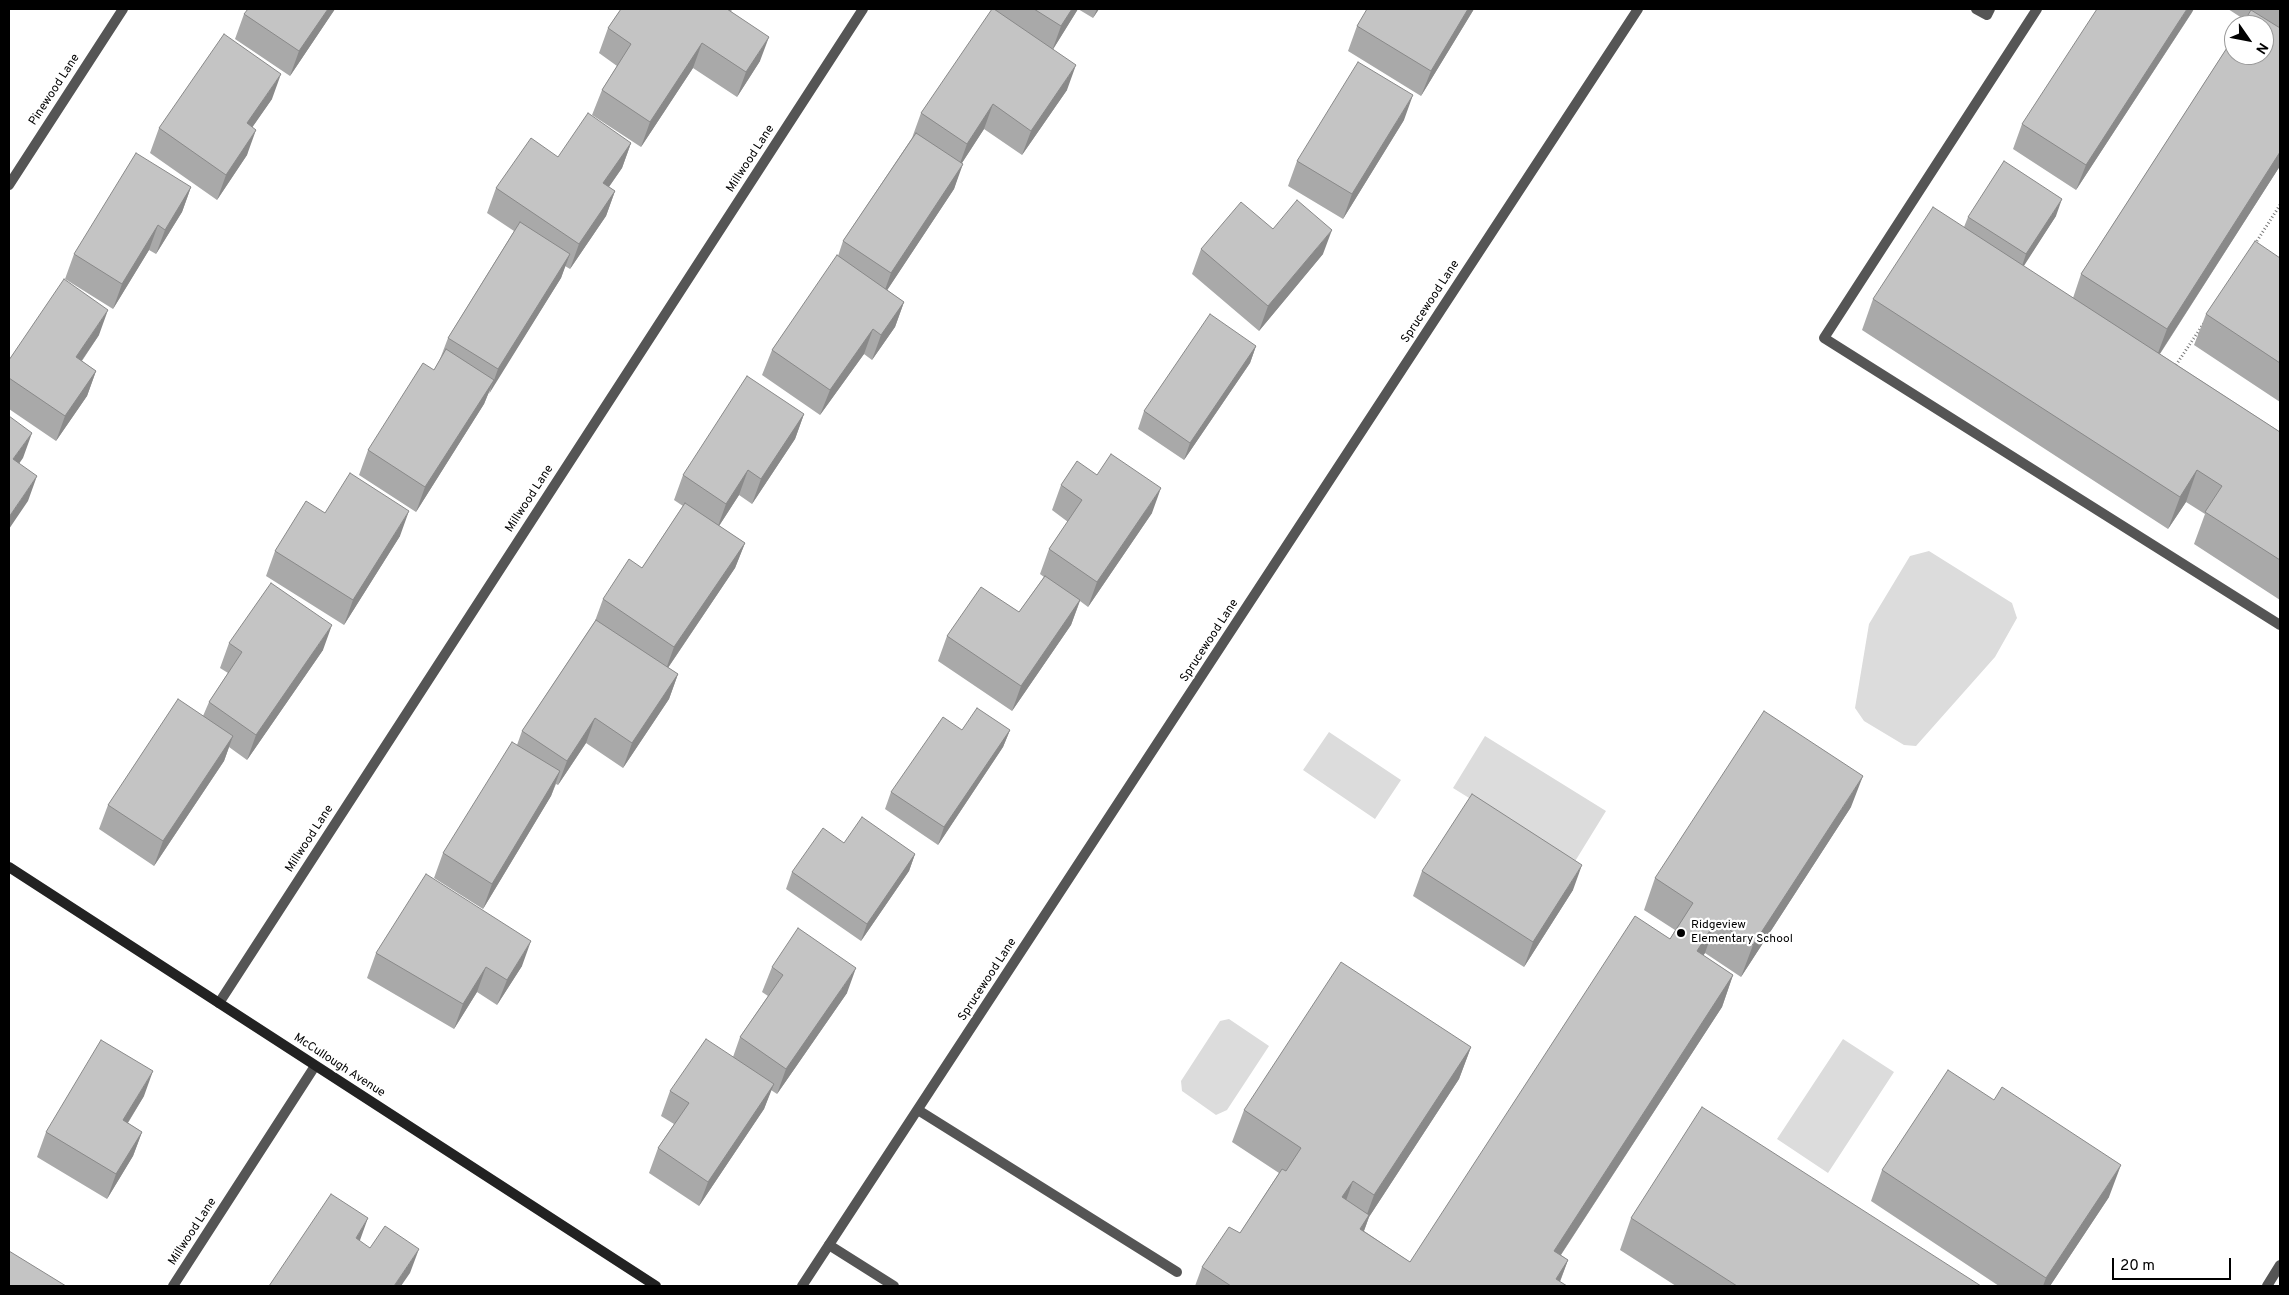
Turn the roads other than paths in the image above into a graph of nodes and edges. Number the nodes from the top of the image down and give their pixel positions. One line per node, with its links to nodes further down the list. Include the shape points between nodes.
1 (123, 9): 7 (street, Pinewood Lane)
2 (863, 9): 10 (street, Millwood Lane)
3 (1638, 9): 12 (street, Sprucewood Lane)
4 (1976, 9): 5 (street, via 1986,15)
5 (1990, 9)
6 (2037, 9): 8 (street, via 1824,338)
7 (9, 185)
8 (2280, 625)
9 (9, 866): 10 (main road, McCullough Avenue)
10 (219, 1003): 11 (main road, McCullough Avenue)
11 (316, 1066): 16 (street, Millwood Lane); 17 (main road, McCullough Avenue)
12 (918, 1110): 13 (street, Sprucewood Lane); 15 (street)
13 (829, 1245): 18 (street, Sprucewood Lane); 19 (street)
14 (2280, 1265): 20 (street)
15 (1177, 1272)
16 (173, 1286)
17 (656, 1286)
18 (802, 1286)
19 (894, 1286)
20 (2267, 1286)

